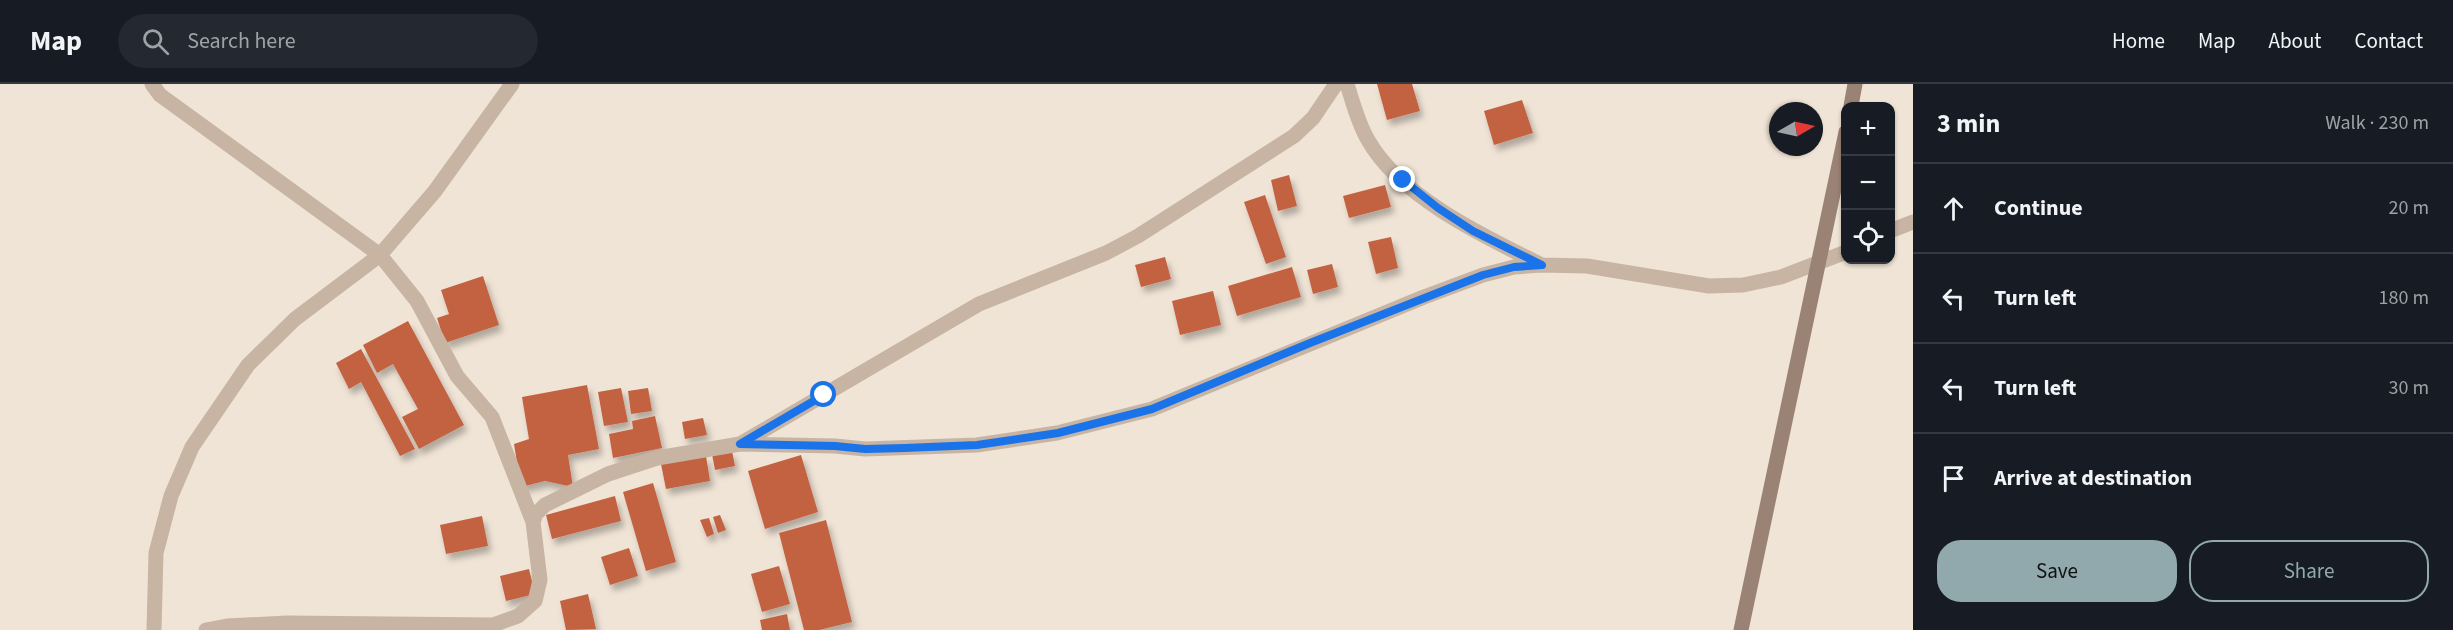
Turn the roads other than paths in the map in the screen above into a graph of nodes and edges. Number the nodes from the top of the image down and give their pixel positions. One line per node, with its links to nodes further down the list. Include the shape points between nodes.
1 (152, 84): 11 (street, via 160,95)
2 (512, 84): 11 (street, via 435,191)
3 (1336, 84): 14 (street, via 1313,118 1294,136 1137,236 1106,253 979,304)
4 (1347, 84): 13 (street, via 1367,140 1403,180 1473,231)
5 (1855, 84): 6 (main road)
6 (1852, 102)
7 (1841, 152): 12 (main road)
8 (1913, 222): 9 (street)
9 (1895, 229)
10 (1841, 254): 12 (street)
11 (380, 255): 15 (street, via 417,301 458,376 492,417); 17 (street, via 295,319 248,364 192,447 171,496 156,553)
12 (1818, 264): 13 (street, via 1781,278 1709,286 1587,266); 19 (main road)
13 (1542, 265): 14 (street, via 1483,275 1152,409 1058,433 977,445 905,448)
14 (740, 444): 15 (street, via 634,464 545,505)
15 (533, 522): 16 (street, via 540,580 535,601 519,616)
16 (493, 628): 18 (street, via 288,623)
17 (154, 630)
18 (206, 630)
19 (1741, 630)

